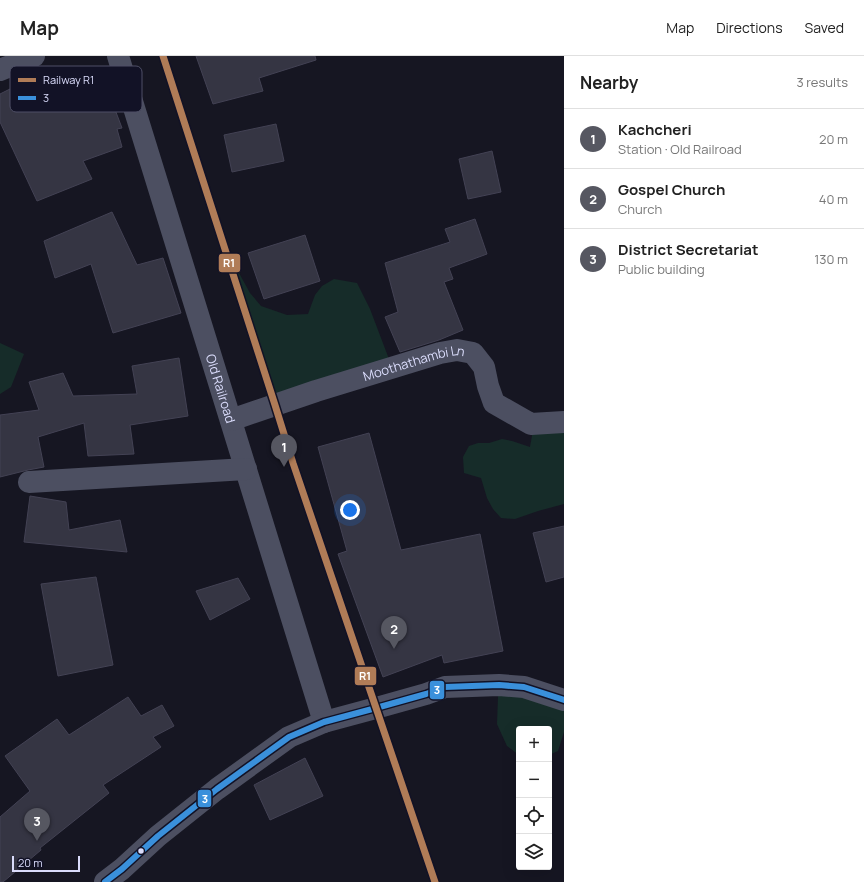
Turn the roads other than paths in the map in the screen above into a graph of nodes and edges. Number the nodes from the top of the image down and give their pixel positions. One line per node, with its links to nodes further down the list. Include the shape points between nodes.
1 (34, 56): 4 (street)
2 (118, 56): 3 (street, Old Railroad)
3 (121, 66)
4 (0, 70)
5 (135, 112): 6 (street, Old Railroad)
6 (231, 420): 7 (street, Moothathambi Ln, via 316,391 457,350 473,353 484,367 494,403 531,424); 8 (street, Old Railroad)
7 (564, 422)
8 (246, 469): 9 (street); 11 (street, Old Railroad)
9 (29, 482)
10 (564, 700): 11 (street, via 524,687 445,687)
11 (324, 722): 12 (street, via 289,737 217,789)
12 (105, 882)

